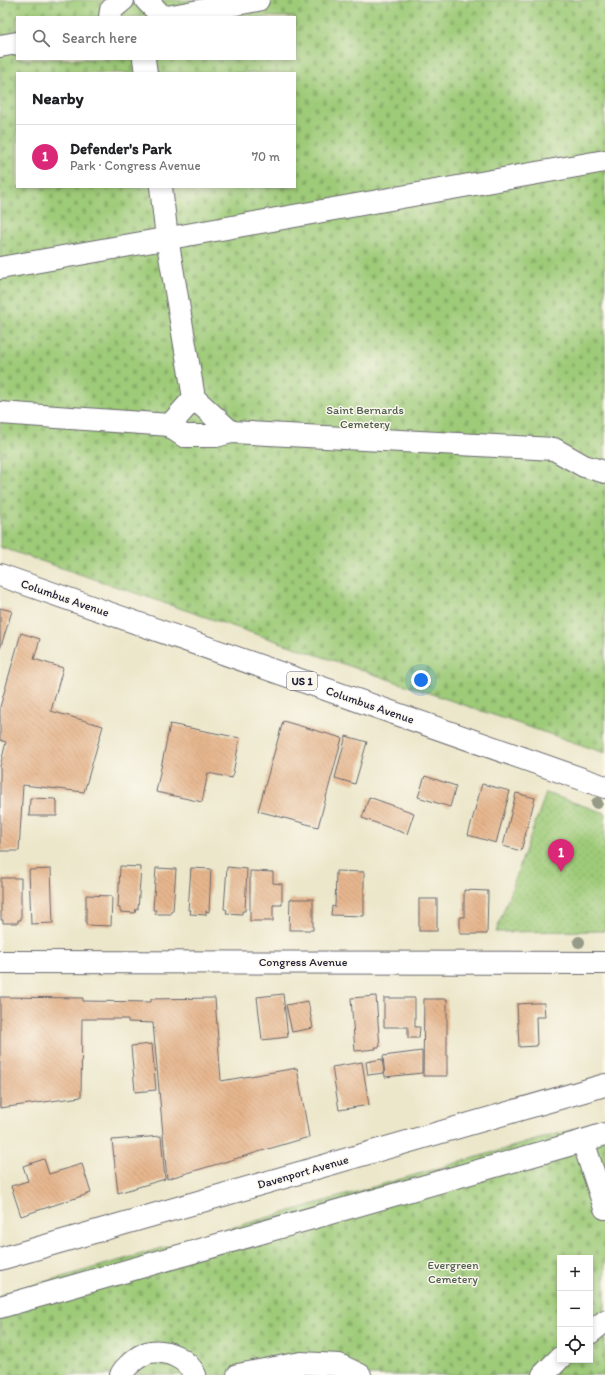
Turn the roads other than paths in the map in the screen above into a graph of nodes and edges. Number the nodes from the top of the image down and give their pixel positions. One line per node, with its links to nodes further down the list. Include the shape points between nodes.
1 (123, 0): 4 (main road, via 111,10)
2 (146, 0): 5 (main road, via 158,12)
3 (258, 0): 6 (main road)
4 (110, 16)
5 (158, 16)
6 (172, 16)
7 (16, 43): 8 (main road)
8 (0, 46)
9 (144, 60): 10 (main road)
10 (146, 72)
11 (605, 161): 13 (main road)
12 (161, 188): 13 (main road)
13 (167, 238): 14 (main road); 15 (main road)
14 (0, 268)
15 (194, 398): 17 (main road); 18 (main road)
16 (0, 413): 17 (main road)
17 (170, 425): 18 (main road, via 184,436 216,436)
18 (231, 432): 19 (main road, via 554,449 584,466)
19 (605, 472)
20 (0, 575): 21 (main road, Columbus Avenue / US 1)
21 (605, 787)
22 (0, 962): 23 (main road, Congress Avenue)
23 (605, 963)
24 (605, 1085): 28 (main road, Davenport Avenue)
25 (605, 1134): 26 (main road)
26 (583, 1141): 27 (main road); 29 (main road)
27 (605, 1208)
28 (0, 1259)
29 (0, 1307)
30 (605, 1321): 31 (main road)
31 (593, 1331)
32 (557, 1361): 37 (main road)
33 (121, 1375): 34 (main road, via 134,1360 149,1352 181,1358)
34 (195, 1375)
35 (238, 1375): 36 (main road, via 301,1363 339,1365)
36 (360, 1375)
37 (543, 1375)

